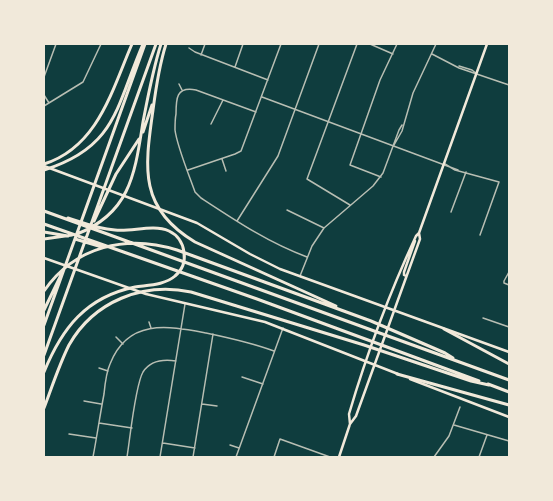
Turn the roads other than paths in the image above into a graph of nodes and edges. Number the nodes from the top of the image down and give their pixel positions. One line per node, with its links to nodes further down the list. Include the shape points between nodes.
1 (56, 44): 23 (street)
2 (101, 44): 32 (street, via 83,82)
3 (132, 44): 42 (highway, via 93,129 70,151)
4 (144, 44): 43 (highway, via 118,107 101,136 75,159); 65 (highway)
5 (156, 44): 62 (highway)
6 (161, 44): 61 (highway, via 147,100 135,172 128,190 103,220 86,230 65,237)
7 (166, 44): 28 (highway)
8 (205, 44): 20 (street)
9 (243, 44): 21 (street)
10 (281, 44): 24 (street)
11 (319, 44): 34 (street)
12 (357, 44): 36 (street)
13 (370, 44): 18 (street)
14 (397, 44): 18 (street)
15 (436, 44): 19 (street)
16 (487, 44): 22 (main road)
17 (189, 48): 20 (street)
18 (393, 54): 38 (street, via 380,80)
19 (431, 54): 22 (street); 39 (street, via 413,93 400,136)
20 (201, 55): 21 (street)
21 (235, 67): 24 (street)
22 (476, 74): 26 (street); 41 (main road)
23 (44, 76)
24 (268, 80): 30 (street)
25 (179, 84): 27 (street)
26 (509, 85)
27 (182, 90): 31 (street, via 188,88); 44 (street, via 176,100 175,130)
28 (155, 91): 62 (highway, via 150,115 142,133 112,180); 73 (highway, via 146,155 147,173 155,201 168,221 195,242)
29 (44, 95): 32 (street)
30 (262, 97): 34 (street); 35 (street)
31 (223, 100): 35 (street); 37 (street)
32 (49, 103): 33 (street)
33 (44, 106)
34 (296, 109): 36 (street); 53 (street, via 278,156)
35 (256, 112): 40 (street, via 241,151)
36 (328, 121): 38 (street); 48 (street, via 307,179)
37 (211, 124)
38 (361, 133): 39 (street); 47 (street, via 350,164)
39 (394, 145): 41 (street); 47 (street)
40 (222, 159): 44 (street); 45 (street)
41 (444, 163): 46 (street); 57 (main road)
42 (44, 165): 67 (main road, via 177,215 214,232 269,264)
43 (44, 170)
44 (188, 170): 53 (street, via 195,192)
45 (226, 171)
46 (466, 172): 51 (street); 58 (street, via 499,182)
47 (381, 177): 48 (street)
48 (350, 205): 55 (street)
49 (44, 210): 52 (highway)
50 (287, 210): 55 (street)
51 (451, 212)
52 (75, 222): 92 (highway); 97 (highway, via 121,231 161,229 178,238 185,255 182,268 169,280 114,293 85,310 60,338)
53 (237, 222): 63 (street, via 279,246)
54 (44, 224): 59 (highway)
55 (324, 228): 63 (street, via 317,236)
56 (44, 232): 59 (highway)
57 (419, 233): 60 (main road); 68 (main road, via 420,239)
58 (480, 235)
59 (71, 236): 102 (highway, via 303,315)
60 (416, 236): 68 (main road, via 404,272); 72 (main road)
61 (44, 239)
62 (82, 249): 89 (highway)
63 (308, 257): 67 (street)
64 (44, 258): 71 (main road, via 120,286)
65 (68, 260): 74 (highway); 78 (highway)
66 (509, 272): 69 (street, via 504,281)
67 (300, 276): 72 (main road)
68 (406, 276): 75 (main road)
69 (509, 285)
70 (44, 291): 73 (highway, via 64,270 90,252 120,244 149,243 196,256)
71 (185, 304): 81 (street); 82 (main road, via 239,315)
72 (385, 307): 75 (main road); 91 (main road)
73 (339, 308): 92 (highway, via 446,353)
74 (44, 310)
75 (394, 310): 83 (main road); 94 (main road)
76 (483, 318): 79 (street)
77 (149, 322): 80 (street)
78 (44, 325)
79 (509, 327)
80 (151, 328): 81 (street); 86 (street, via 135,334)
81 (181, 328): 84 (street); 90 (street)
82 (282, 328): 87 (street); 91 (main road)
83 (444, 329): 88 (main road); 93 (highway)
84 (213, 334): 87 (street, via 242,340); 106 (street)
85 (116, 337): 86 (street)
86 (123, 344): 96 (street, via 114,356)
87 (274, 351): 101 (street)
88 (509, 352)
89 (44, 355)
90 (176, 361): 115 (street, via 160,360 143,372); 120 (street)
91 (365, 361): 94 (main road); 113 (main road, via 349,414)
92 (458, 361): 100 (highway)
93 (509, 364)
94 (374, 365): 98 (main road); 113 (main road, via 356,416)
95 (99, 368): 96 (street)
96 (108, 371): 105 (street)
97 (44, 372)
98 (397, 374): 107 (highway); 111 (main road)
99 (242, 377): 101 (street)
100 (509, 380)
101 (262, 384): 123 (street)
102 (489, 385): 103 (highway); 110 (highway, via 191,292 154,289 119,298 85,323 65,354)
103 (509, 392)
104 (84, 401): 105 (street)
105 (101, 404): 112 (street)
106 (202, 404): 108 (street); 122 (street)
107 (509, 405)
108 (217, 406)
109 (460, 406): 114 (street)
110 (44, 408)
111 (509, 418)
112 (99, 422): 115 (street); 118 (street)
113 (350, 424): 132 (main road)
114 (454, 425): 117 (street); 124 (street)
115 (132, 428): 126 (street)
116 (69, 434): 118 (street)
117 (487, 435): 119 (street); 135 (street)
118 (96, 438): 125 (street)
119 (509, 441)
120 (162, 443): 122 (street); 127 (street)
121 (230, 445): 123 (street)
122 (195, 448): 128 (street)
123 (239, 448): 129 (street)
124 (436, 454): 133 (street); 134 (street)
125 (93, 457)
126 (127, 457)
127 (160, 457)
128 (193, 457)
129 (236, 457)
130 (274, 457): 131 (street, via 280,439)
131 (330, 457)
132 (338, 457)
133 (434, 457)
134 (439, 457)
135 (479, 457)

